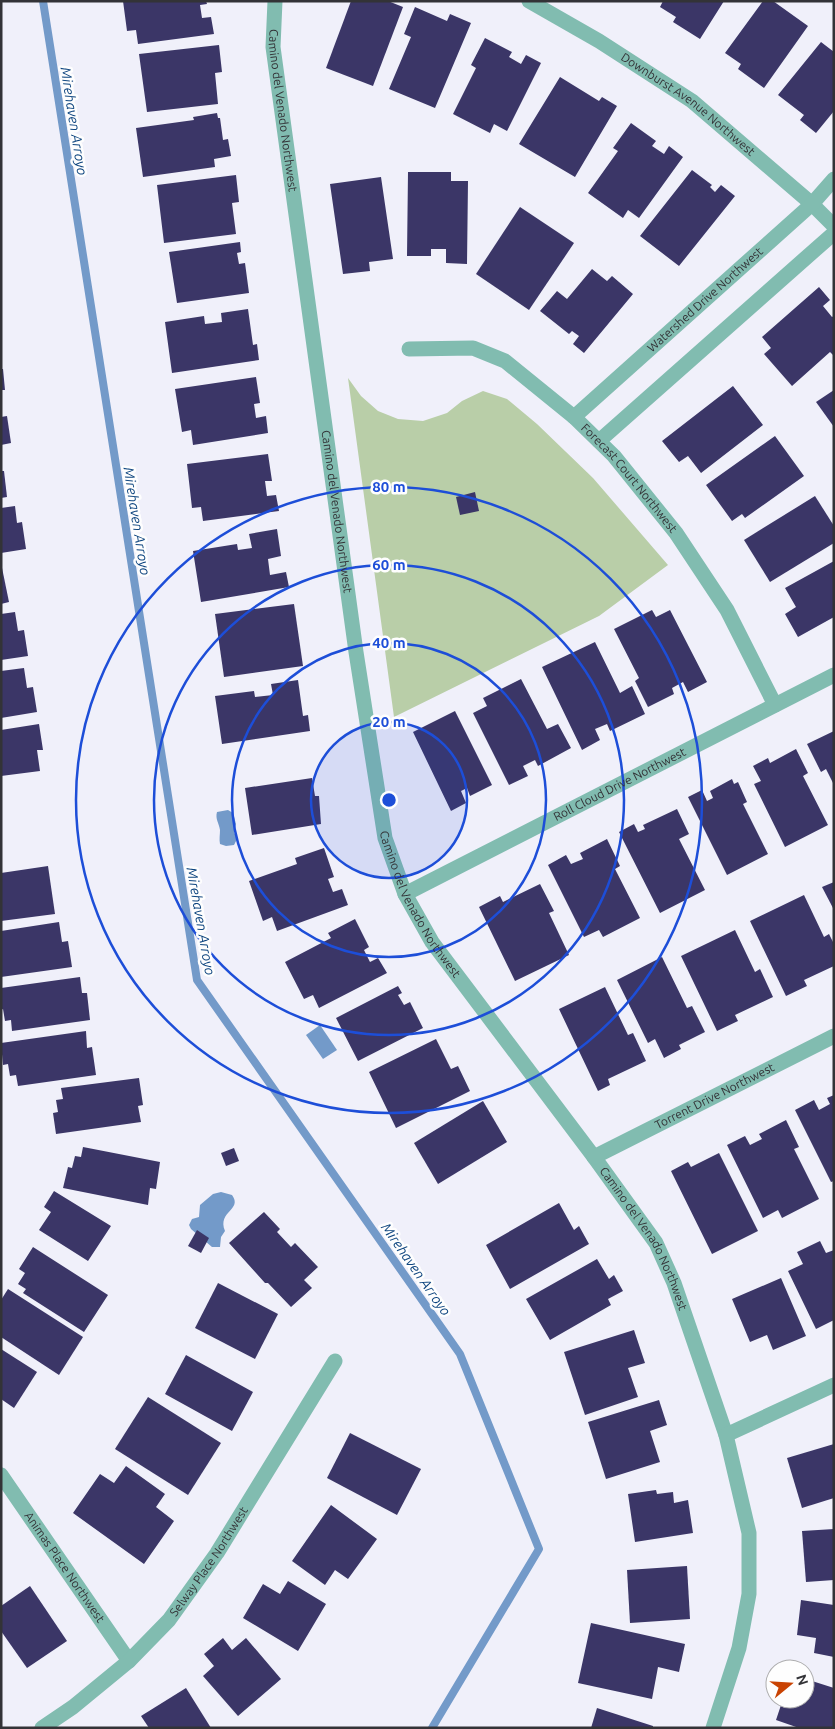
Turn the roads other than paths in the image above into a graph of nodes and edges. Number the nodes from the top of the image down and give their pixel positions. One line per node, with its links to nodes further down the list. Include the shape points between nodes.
1 (275, 1): 12 (street, Camino del Venado Northwest, via 273,47 356,652 385,838)
2 (529, 1): 4 (street, Downburst Avenue Northwest, via 692,101)
3 (834, 179): 4 (street, Watershed Drive Northwest)
4 (812, 204): 5 (street, Downburst Avenue Northwest); 8 (street, Watershed Drive Northwest)
5 (834, 226)
6 (834, 234): 9 (street)
7 (409, 349): 8 (street, Forecast Court Northwest, via 473,348 505,361)
8 (574, 416): 9 (street, Forecast Court Northwest)
9 (599, 441): 11 (street, Forecast Court Northwest, via 676,533 727,610)
10 (834, 675): 11 (street, Roll Cloud Drive Northwest)
11 (775, 705): 12 (street, Roll Cloud Drive Northwest)
12 (405, 894): 14 (street, Camino del Venado Northwest, via 432,942)
13 (834, 1036): 14 (street, Torrent Drive Northwest)
14 (594, 1156): 17 (street, Camino del Venado Northwest, via 656,1243 674,1283)
15 (335, 1361): 19 (street, Selway Place Northwest, via 217,1553 170,1620)
16 (834, 1385): 17 (street)
17 (726, 1435): 21 (street, Camino del Venado Northwest, via 749,1533 749,1594 739,1648)
18 (1, 1475): 19 (street, Animas Place Northwest)
19 (128, 1661): 20 (street, Selway Place Northwest)
20 (42, 1728)
21 (713, 1728)

